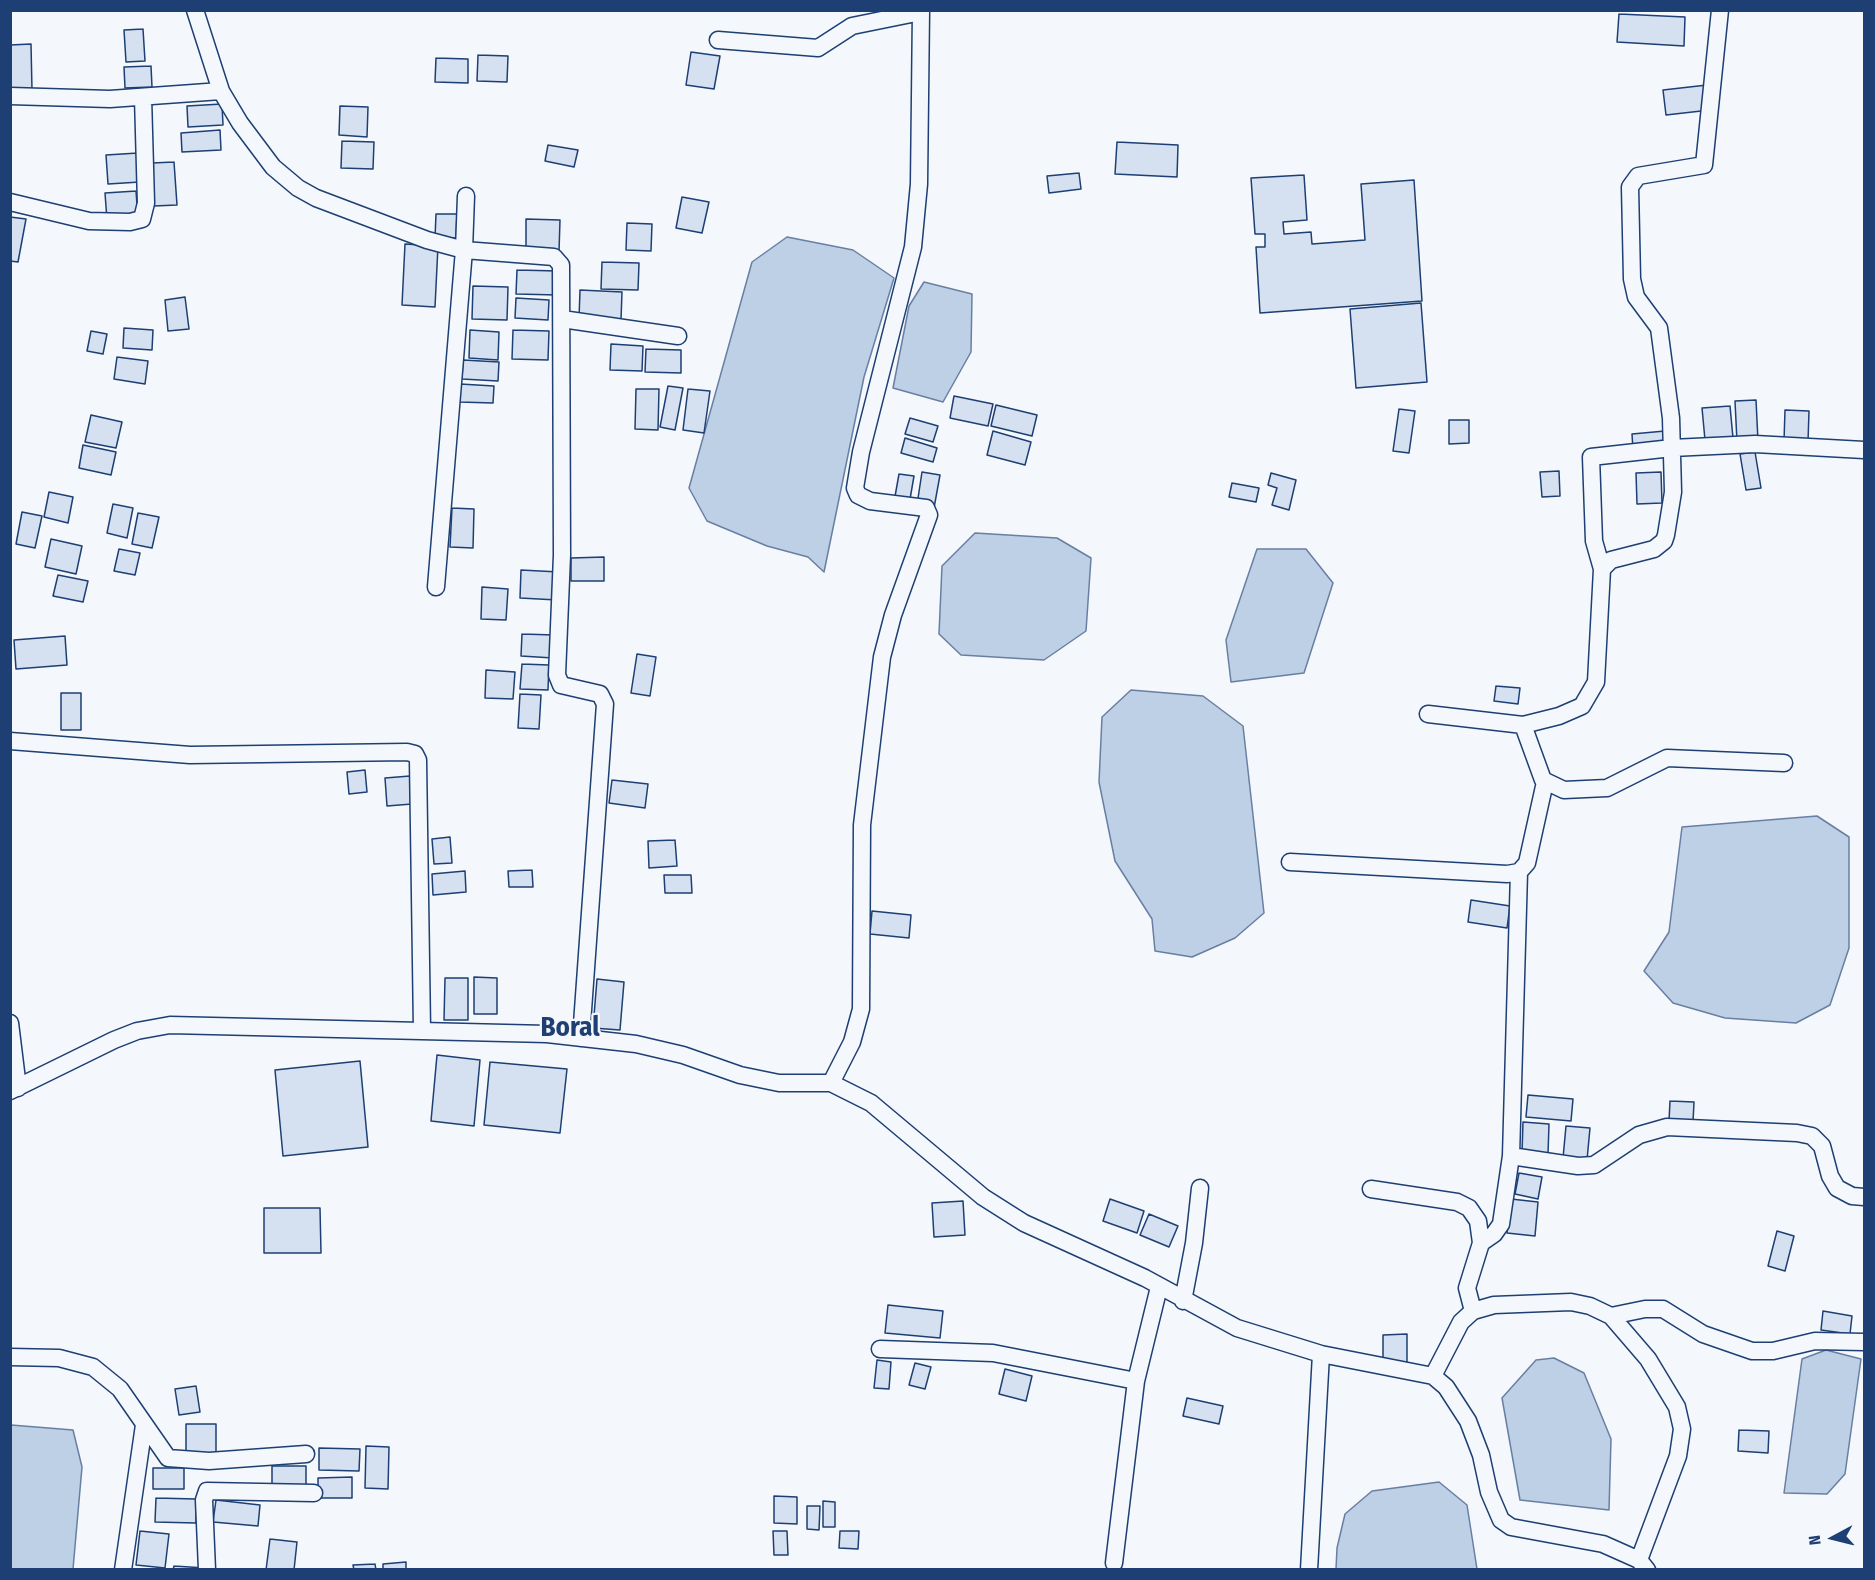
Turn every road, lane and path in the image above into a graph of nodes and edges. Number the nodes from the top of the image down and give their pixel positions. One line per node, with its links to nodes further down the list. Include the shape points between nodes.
1 (195, 10): 5 (street)
2 (1720, 10): 13 (street, via 1704,165 1638,176 1630,187 1632,279 1636,297 1654,318 1661,338)
3 (921, 11): 4 (street, via 852,26 818,48); 27 (street, via 919,184 913,247 855,488 870,501 926,508 929,515 882,657 864,797 861,1009 852,1042)
4 (718, 40)
5 (221, 92): 7 (street); 10 (street, via 260,153 298,188 352,213)
6 (10, 96): 7 (street)
7 (143, 97): 9 (street, via 146,203 142,219 89,221)
8 (466, 196): 10 (street)
9 (10, 202)
10 (464, 249): 11 (street, via 558,260 563,273); 16 (street)
11 (562, 319): 12 (street); 26 (street, via 562,555 557,675 561,685 600,694 605,714)
12 (678, 336)
13 (1672, 448): 14 (street, via 1755,444); 15 (street, via 1672,510 1664,541 1654,549 1611,560); 15 (street, via 1591,457 1593,541)
14 (1864, 450)
15 (1602, 569): 18 (street, via 1593,692 1582,706)
16 (436, 587)
17 (1428, 714): 18 (street)
18 (1523, 725): 21 (street)
19 (10, 741): 25 (street, via 190,755 415,754)
20 (1784, 763): 21 (street, via 1667,758 1607,788 1564,790)
21 (1545, 783): 23 (street, via 1527,862)
22 (1290, 862): 23 (street)
23 (1519, 872): 29 (street)
24 (10, 1023): 28 (street)
25 (422, 1030): 26 (street); 28 (street, via 170,1025 114,1040)
26 (581, 1038): 27 (street, via 636,1044 779,1083)
27 (831, 1083): 34 (street, via 871,1103 983,1197 1016,1218)
28 (14, 1089)
29 (1511, 1156): 32 (street, via 1594,1165 1639,1135 1667,1127 1797,1133 1812,1136 1822,1146 1837,1188); 33 (street, via 1501,1224)
30 (1200, 1188): 35 (street)
31 (1371, 1189): 33 (street, via 1463,1205 1478,1221)
32 (1864, 1197)
33 (1481, 1243): 36 (street, via 1467,1288)
34 (1159, 1287): 35 (street); 43 (street)
35 (1183, 1300): 40 (street, via 1237,1328)
36 (1473, 1311): 37 (street, via 1494,1305 1571,1302); 42 (street, via 1461,1322)
37 (1611, 1316): 38 (street, via 1663,1309 1702,1334 1752,1351 1773,1351 1815,1341); 48 (street, via 1648,1359 1677,1407 1682,1429 1678,1456)
38 (1864, 1342)
39 (880, 1349): 43 (street, via 993,1353)
40 (1321, 1354): 42 (street); 51 (street)
41 (10, 1357): 44 (street, via 59,1358 93,1367 120,1389)
42 (1432, 1376): 48 (street, via 1446,1386 1468,1421 1489,1492 1502,1520 1511,1527 1603,1544)
43 (1136, 1382): 47 (street)
44 (144, 1425): 45 (street, via 168,1458 181,1461); 49 (street)
45 (306, 1454)
46 (314, 1493): 50 (street, via 207,1491)
47 (1114, 1563)
48 (1643, 1565)
49 (123, 1569)
50 (207, 1569)
51 (1309, 1569)

